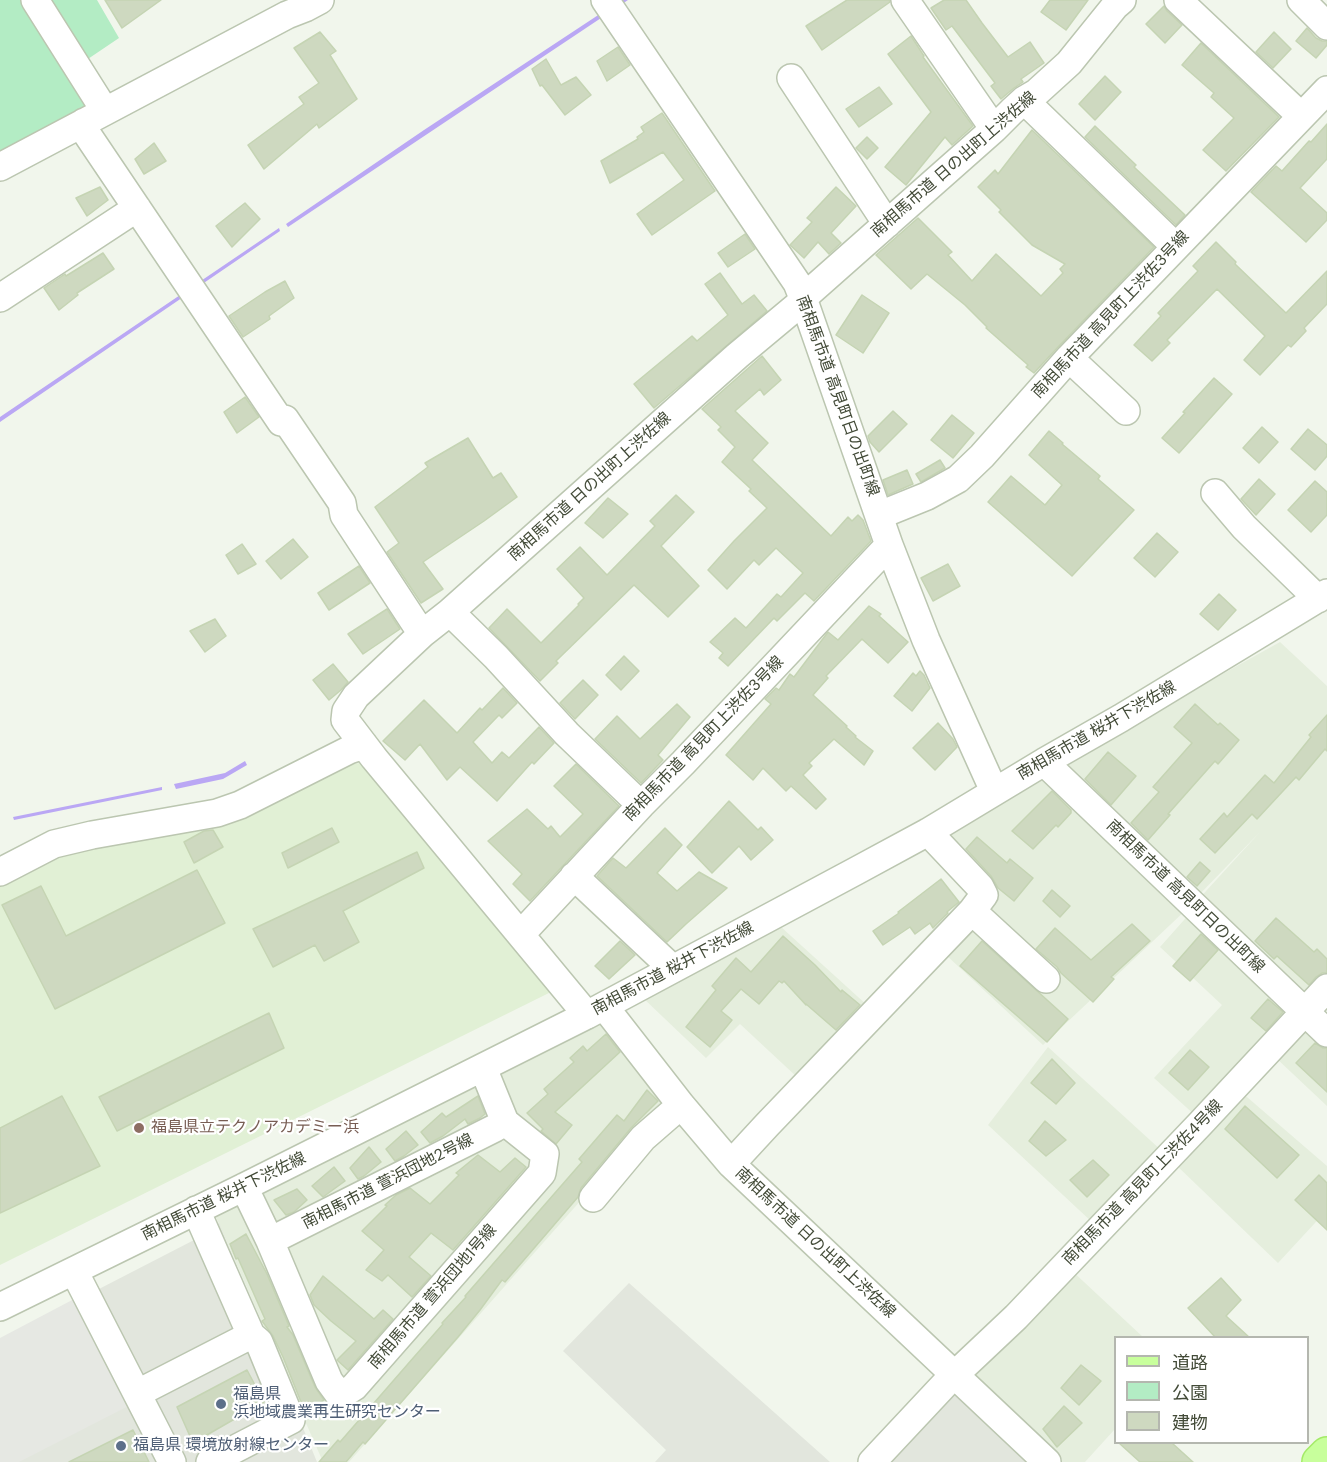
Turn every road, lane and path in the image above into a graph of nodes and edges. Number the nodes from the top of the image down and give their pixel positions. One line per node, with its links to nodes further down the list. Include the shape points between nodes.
1 (35, 0): 11 (street)
2 (320, 0): 11 (street)
3 (604, 0): 18 (street, 南相馬市道 高見町日の出町線, via 797,283)
4 (905, 0): 12 (street)
5 (1122, 0): 9 (street, 南相馬市道 日の出町上渋佐線, via 1069,63)
6 (1178, 0): 10 (street)
7 (791, 78): 15 (street)
8 (1327, 90): 10 (street, 南相馬市道 高見町上渋佐3号線)
9 (1024, 100): 12 (street, 南相馬市道 日の出町上渋佐線); 16 (street)
10 (1301, 116): 16 (street, 南相馬市道 高見町上渋佐3号線)
11 (95, 117): 13 (street); 14 (street, via 87,134)
12 (994, 129): 15 (street, 南相馬市道 日の出町上渋佐線)
13 (0, 167)
14 (137, 208): 17 (street); 26 (street, via 281,422 285,419 330,484 342,503 344,515)
15 (887, 224): 18 (street, 南相馬市道 日の出町上渋佐線)
16 (1175, 246): 19 (street, 南相馬市道 高見町上渋佐3号線)
17 (0, 298)
18 (803, 298): 22 (street, 南相馬市道 高見町日の出町線); 25 (street, 南相馬市道 日の出町上渋佐線)
19 (1069, 358): 20 (street); 22 (street, 南相馬市道 高見町上渋佐3号線, via 958,479)
20 (1126, 411)
21 (1215, 493): 24 (street, via 1244,528)
22 (879, 515): 23 (street, 南相馬市道 高見町日の出町線)
23 (889, 545): 29 (street, 南相馬市道 高見町日の出町線, via 926,640); 30 (street, 南相馬市道 高見町上渋佐3号線)
24 (1322, 596): 28 (street, 南相馬市道 桜井下渋佐線)
25 (450, 612): 26 (street, 南相馬市道 日の出町上渋佐線); 30 (street)
26 (422, 634): 27 (street, 南相馬市道 日の出町上渋佐線, via 356,696 346,711 345,720)
27 (364, 745): 32 (street, via 240,805 217,813 54,844); 35 (street, 南相馬市道 日の出町上渋佐線)
28 (1044, 762): 29 (street, 南相馬市道 桜井下渋佐線); 40 (street, 南相馬市道 高見町日の出町線)
29 (994, 791): 31 (street, 南相馬市道 桜井下渋佐線)
30 (640, 805): 33 (street, 南相馬市道 高見町上渋佐3号線)
31 (928, 832): 34 (street, via 980,887 984,895); 36 (street, 南相馬市道 桜井下渋佐線)
32 (0, 872)
33 (574, 876): 35 (street, 南相馬市道 高見町上渋佐3号線); 36 (street)
34 (972, 911): 37 (street); 45 (street)
35 (521, 934): 39 (street, 南相馬市道 日の出町上渋佐線)
36 (673, 969): 39 (street, 南相馬市道 桜井下渋佐線)
37 (1046, 979)
38 (1327, 988): 40 (street, 南相馬市道 高見町上渋佐4号線)
39 (596, 1010): 42 (street, 南相馬市道 桜井下渋佐線); 43 (street, 南相馬市道 日の出町上渋佐線)
40 (1305, 1012): 41 (street, 南相馬市道 高見町日の出町線); 53 (street, 南相馬市道 高見町上渋佐4号線, via 1016,1317)
41 (1327, 1033)
42 (483, 1068): 44 (street, 南相馬市道 萱浜団地1号線); 46 (street, 南相馬市道 桜井下渋佐線)
43 (681, 1105): 45 (street, 南相馬市道 日の出町上渋佐線); 47 (street, via 643,1138)
44 (505, 1122): 49 (street, 南相馬市道 萱浜団地2号線); 49 (street, 南相馬市道 萱浜団地1号線, via 545,1154 542,1173 354,1387 340,1396 329,1381)
45 (731, 1164): 53 (street, 南相馬市道 日の出町上渋佐線)
46 (244, 1187): 48 (street, 南相馬市道 桜井下渋佐線); 49 (street, 南相馬市道 萱浜団地1号線)
47 (593, 1198)
48 (196, 1210): 50 (street, 南相馬市道 桜井下渋佐線); 52 (street)
49 (270, 1240)
50 (74, 1271): 51 (street, 南相馬市道 桜井下渋佐線); 54 (street)
51 (0, 1307)
52 (251, 1335): 54 (street); 57 (street, via 259,1342 291,1420)
53 (955, 1375): 58 (street, 南相馬市道 高見町上渋佐4号線); 59 (street, 南相馬市道 日の出町上渋佐線)
54 (138, 1393): 56 (street)
55 (1327, 1454): 60 (main road)
56 (172, 1462)
57 (210, 1462)
58 (872, 1462)
59 (1047, 1462)
60 (1319, 1462)

